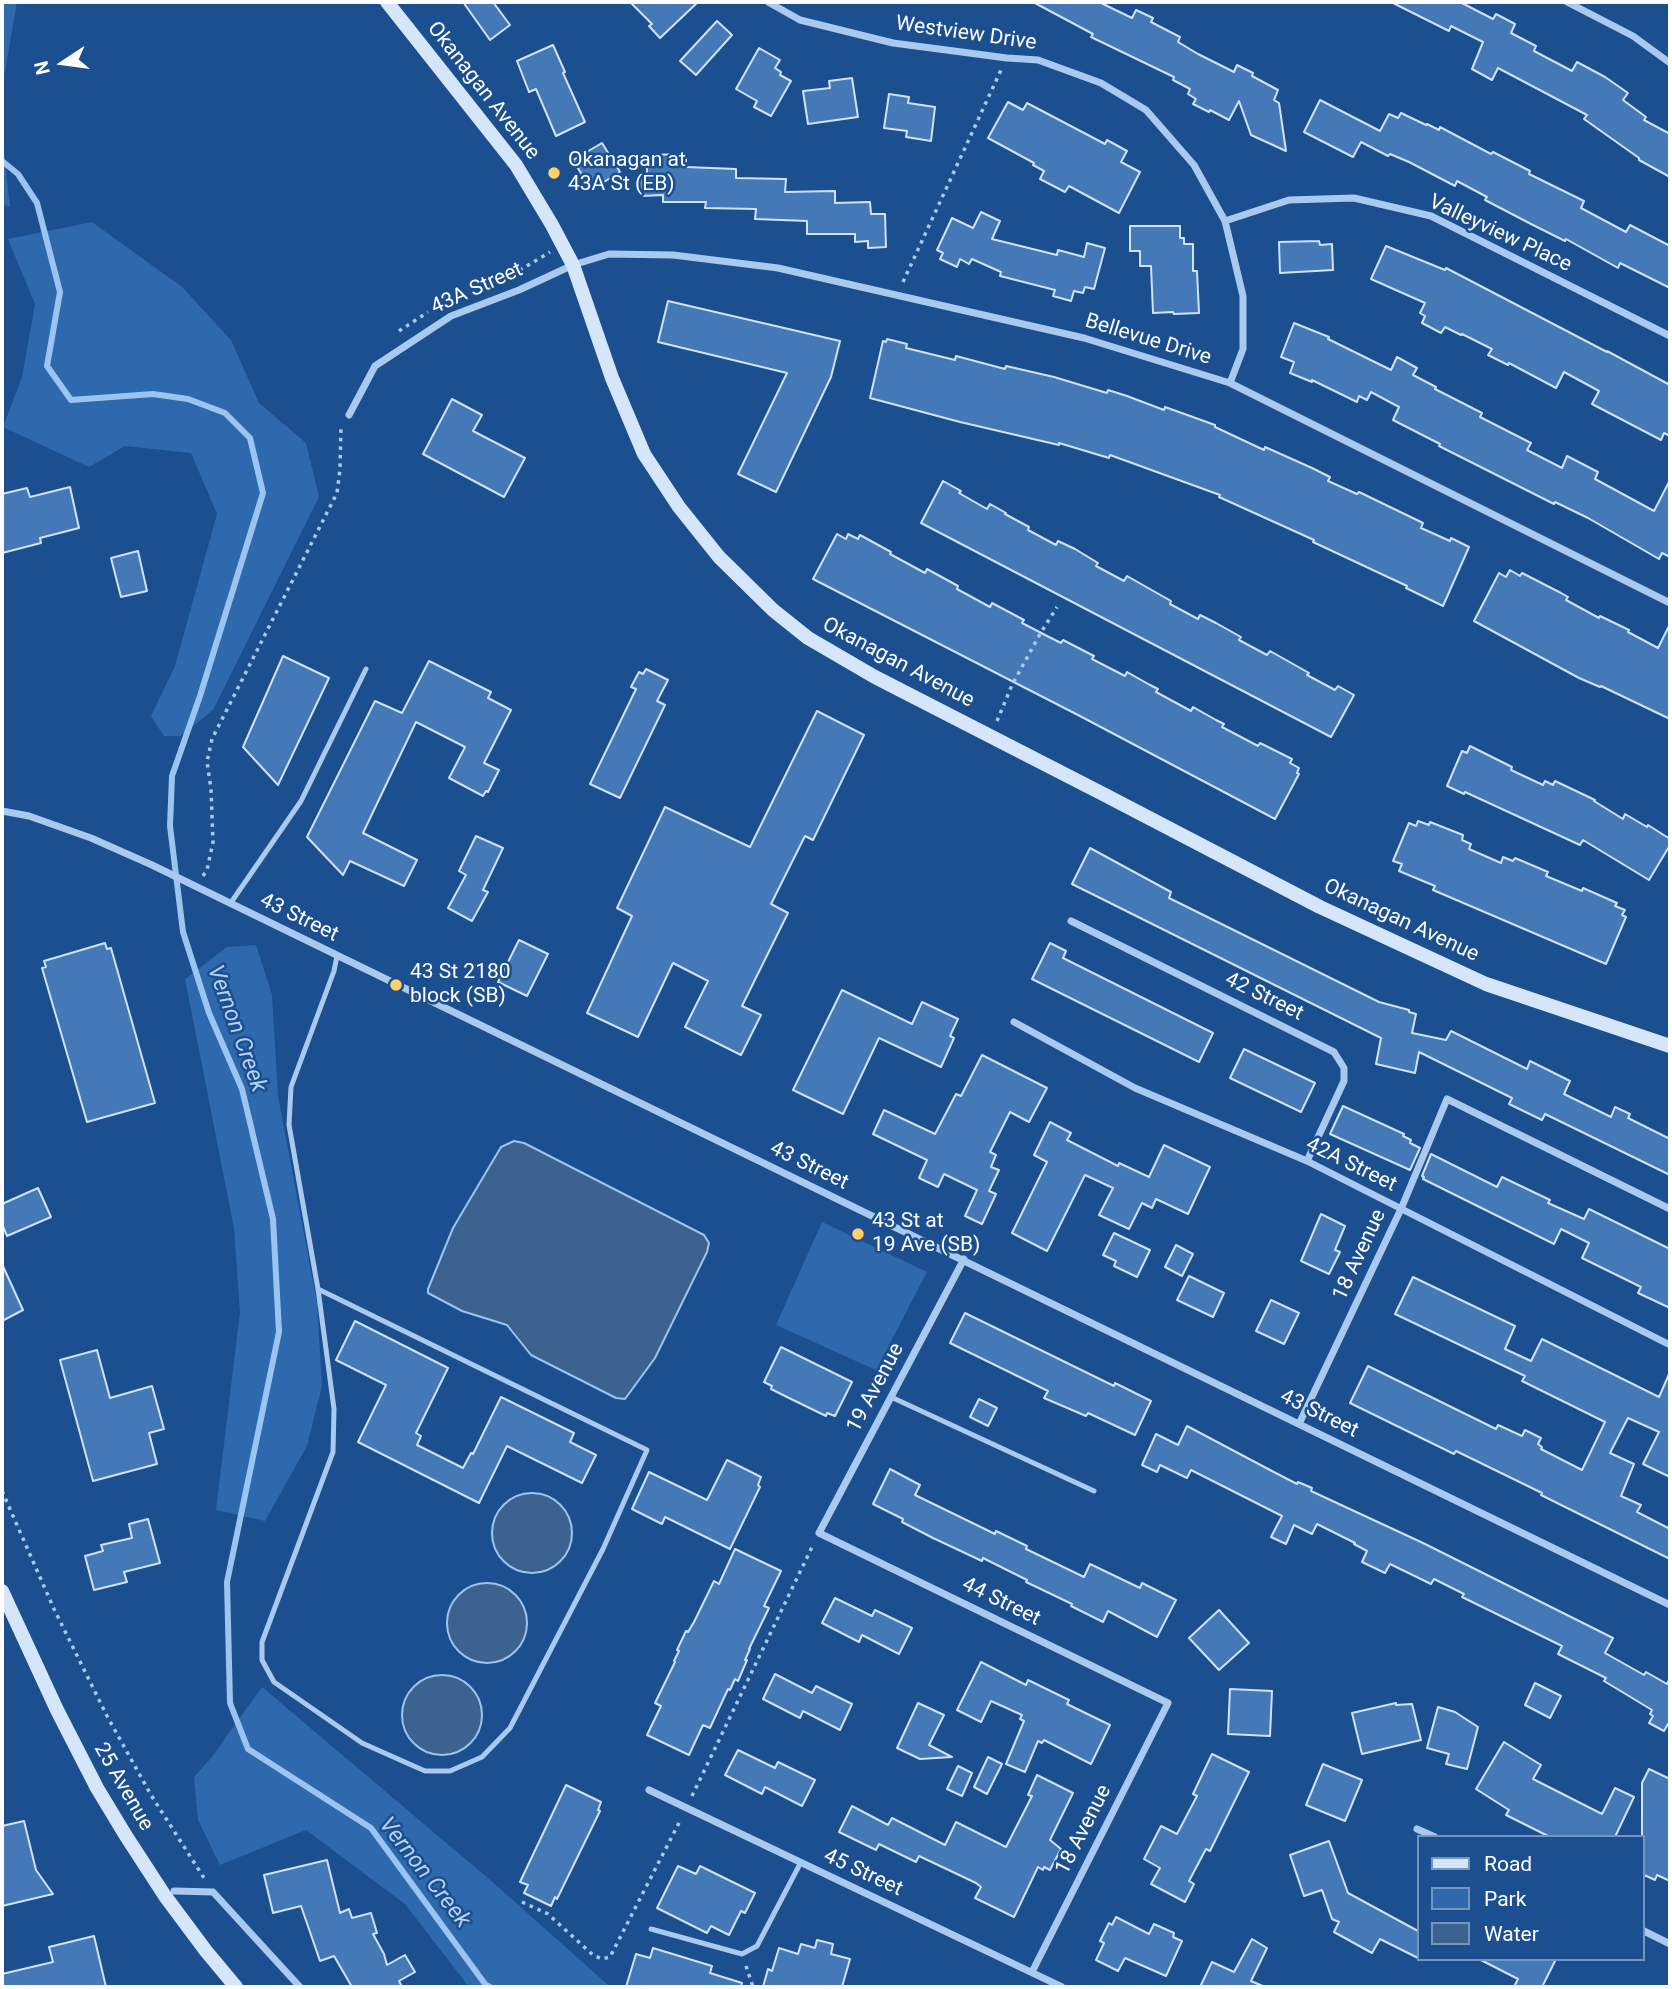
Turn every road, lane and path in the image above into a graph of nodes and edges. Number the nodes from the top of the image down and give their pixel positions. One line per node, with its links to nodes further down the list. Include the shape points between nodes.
1 (387, 2): 7 (street, Okanagan Avenue, via 516,165)
2 (768, 2): 4 (street, Westview Drive, via 800,20 893,43)
3 (1567, 2): 5 (street, via 1633,36)
4 (1006, 58): 6 (street, Westview Drive, via 1038,60 1101,83 1146,110 1194,165); 10 (path)
5 (1670, 63)
6 (1225, 221): 13 (street, Valleyview Place, via 1289,200 1354,198 1431,216); 14 (street, Westview Drive, via 1242,296 1243,349)
7 (562, 245): 8 (street, Okanagan Avenue); 9 (path)
8 (573, 265): 10 (street, Bellevue Drive, via 609,254 673,255 778,268); 15 (street, 43A Street, via 451,316 375,366); 20 (street, Okanagan Avenue, via 644,454 719,556 808,638)
9 (497, 284)
10 (897, 296): 14 (street, Bellevue Drive, via 1084,338)
11 (433, 309): 12 (path)
12 (395, 334)
13 (1670, 336)
14 (1230, 383): 17 (street, Bellevue Drive)
15 (349, 415)
16 (342, 422): 22 (path, via 337,493 212,739 207,762 213,842 207,870)
17 (1670, 603)
18 (1057, 607): 20 (path, via 1012,685)
19 (366, 669): 23 (lane, via 302,801)
20 (990, 736): 27 (street, Okanagan Avenue, via 1320,907 1474,978)
21 (2, 811): 22 (street, 43 Street, via 90,838)
22 (197, 887): 23 (street, 43 Street)
23 (230, 904): 25 (street, 43 Street)
24 (1071, 921): 28 (street, 42 Street, via 1334,1052 1343,1068 1343,1081)
25 (337, 956): 31 (street, 43 Street); 32 (lane, via 290,1087 289,1125)
26 (1014, 1022): 28 (street, 42A Street, via 1135,1088)
27 (1670, 1046)
28 (1307, 1161): 29 (street, 42A Street)
29 (1401, 1209): 30 (street, 18 Avenue, via 1447,1099); 33 (street, 42A Street); 35 (street, 18 Avenue)
30 (1670, 1209)
31 (964, 1259): 34 (street, 19 Avenue); 35 (street, 43 Street)
32 (318, 1289): 32 (lane, via 334,1409 333,1452 262,1642 262,1660 274,1682 362,1743 425,1771 450,1771 482,1757 510,1728 603,1549 647,1450)
33 (1670, 1345)
34 (891, 1397): 37 (lane); 38 (street, 19 Avenue)
35 (1299, 1424): 40 (street, 43 Street)
36 (2, 1491): 48 (path, via 107,1716)
37 (1094, 1491)
38 (819, 1533): 41 (street, 44 Street); 43 (path)
39 (2, 1591): 55 (street, 25 Avenue, via 97,1788 166,1896)
40 (1670, 1605)
41 (1168, 1703): 54 (street, 18 Avenue)
42 (649, 1790): 43 (street, 45 Street)
43 (686, 1808): 46 (street, 45 Street); 49 (path, via 610,1957 593,1955 548,1914)
44 (1417, 1829): 45 (street)
45 (1430, 1835)
46 (801, 1863): 53 (lane, via 757,1946); 54 (street, 45 Street)
47 (174, 1891): 48 (street)
48 (215, 1894): 56 (street)
49 (522, 1902)
50 (651, 1929): 53 (lane)
51 (1644, 1931): 52 (street)
52 (1670, 1944)
53 (742, 1954): 57 (path)
54 (1032, 1972): 58 (street, 45 Street)
55 (236, 1987)
56 (300, 1987)
57 (753, 1987)
58 (1062, 1987)

